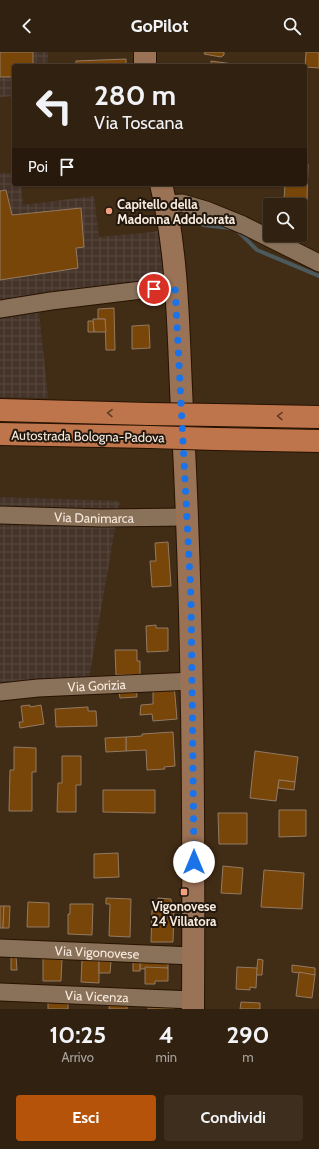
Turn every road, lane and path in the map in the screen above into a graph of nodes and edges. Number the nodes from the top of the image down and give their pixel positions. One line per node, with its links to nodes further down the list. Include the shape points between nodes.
1 (145, 52): 2 (main road)
2 (145, 64)
3 (164, 194): 4 (street, via 243,225); 5 (main road)
4 (319, 262)
5 (175, 286): 6 (street); 12 (main road)
6 (0, 309)
7 (0, 410): 8 (highway, Autostrada Bologna-Padova, one-way to 7, bridge)
8 (319, 417)
9 (0, 434): 10 (highway, Autostrada Bologna-Padova, bridge)
10 (319, 441)
11 (0, 515): 12 (street, Via Danimarca)
12 (188, 517): 13 (main road)
13 (193, 681): 14 (street, Via Gorizia); 16 (main road)
14 (0, 692)
15 (0, 948): 16 (street, Via Vigonovese)
16 (194, 956): 18 (main road)
17 (0, 992): 18 (street, Via Vicenza)
18 (193, 1004)

